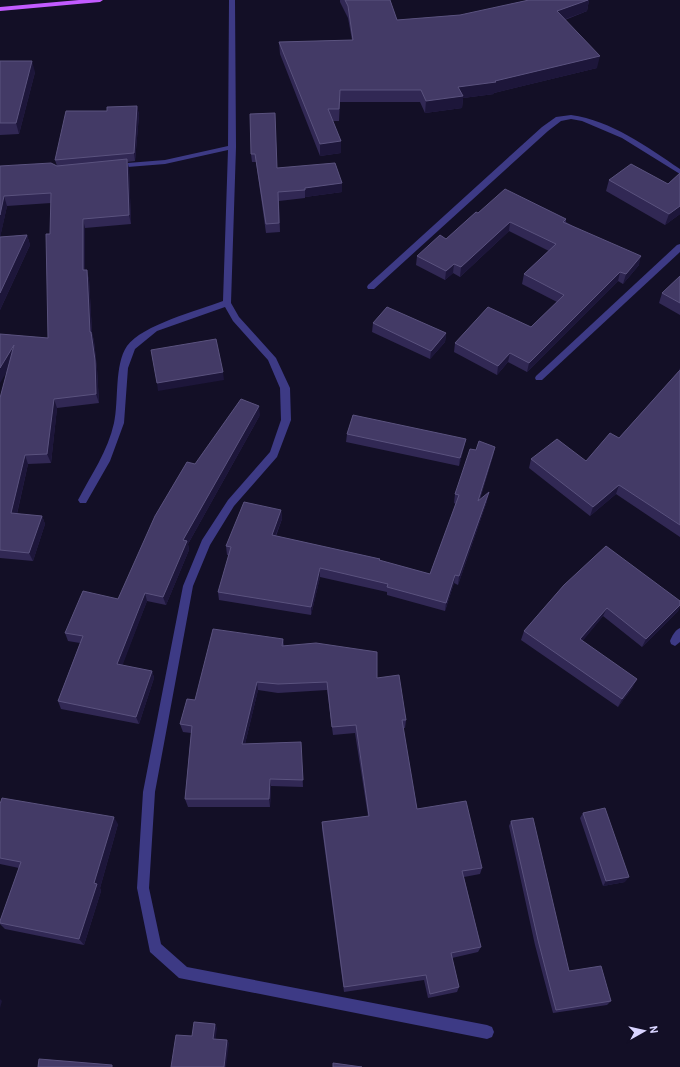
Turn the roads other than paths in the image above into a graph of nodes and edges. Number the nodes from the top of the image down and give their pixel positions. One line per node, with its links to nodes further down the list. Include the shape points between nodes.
1 (100, 0): 3 (main road)
2 (232, 0): 4 (street)
3 (0, 9)
4 (232, 148): 5 (street, via 165,162); 9 (street)
5 (105, 167)
6 (680, 172): 8 (street, via 625,136 584,119 559,119 545,128)
7 (680, 247): 10 (street)
8 (371, 287)
9 (227, 304): 11 (street, via 154,329 131,347 124,368 119,423 105,461); 12 (street, via 236,319 272,358 285,388 286,420 274,454 231,503 206,543 188,586 149,792 143,888 155,947 184,973)
10 (539, 378)
11 (83, 500)
12 (487, 1032)

